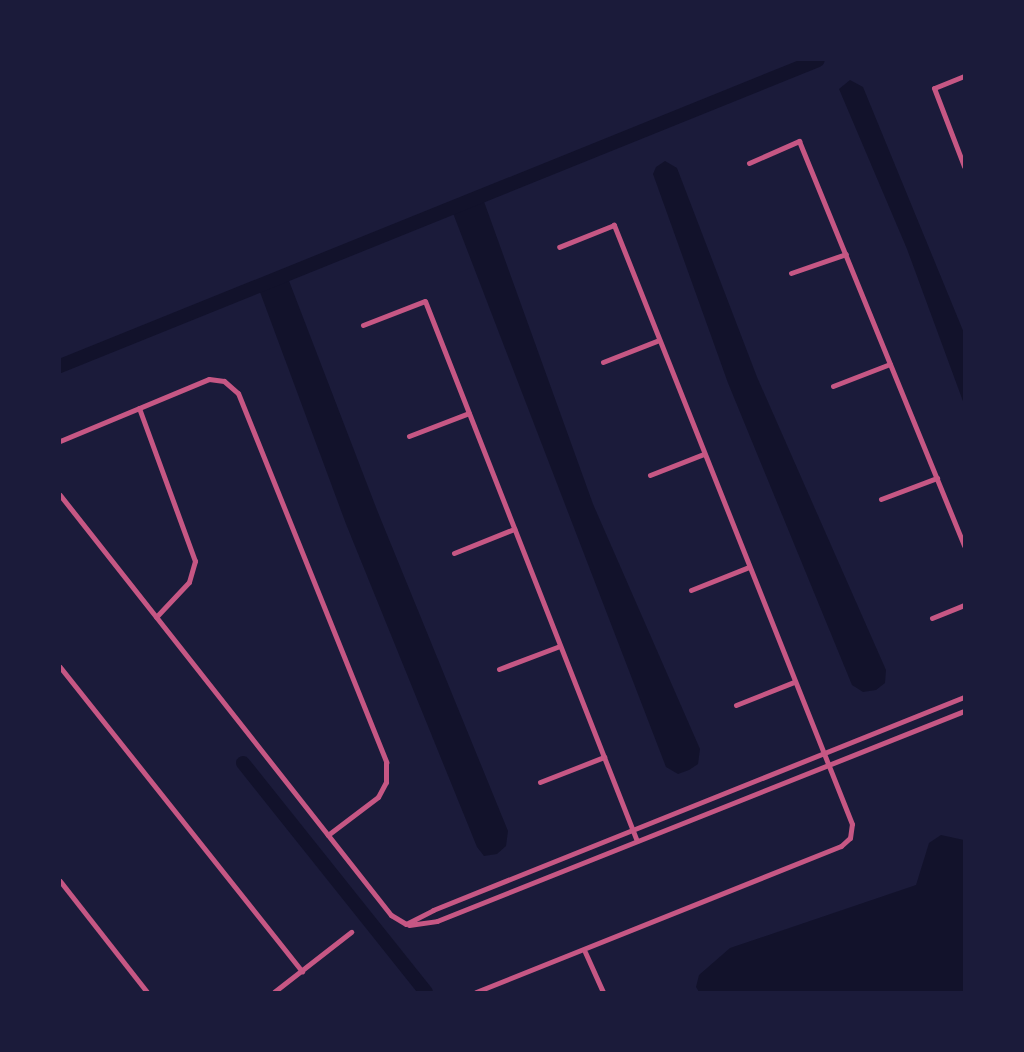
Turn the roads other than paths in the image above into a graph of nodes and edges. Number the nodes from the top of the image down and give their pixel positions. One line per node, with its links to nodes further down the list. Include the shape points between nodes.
1 (964, 76): 3 (street, via 934,88)
2 (749, 163): 5 (street, via 799,141)
3 (964, 166)
4 (559, 247): 8 (street, via 614,225)
5 (846, 254): 6 (street); 10 (street)
6 (791, 273)
7 (363, 325): 13 (street, via 425,301)
8 (659, 340): 9 (street); 16 (street)
9 (603, 362)
10 (890, 363): 11 (street); 18 (street)
11 (833, 386)
12 (139, 408): 15 (street); 27 (street, via 195,561 189,582); 41 (street, via 209,379 224,381 238,393 386,762 386,782 378,797)
13 (469, 413): 14 (street); 21 (street)
14 (409, 436)
15 (60, 441)
16 (704, 454): 17 (street); 24 (street)
17 (650, 475)
18 (937, 478): 20 (street); 22 (street)
19 (60, 495): 27 (street)
20 (881, 499)
21 (514, 529): 23 (street); 29 (street)
22 (964, 546)
23 (454, 553)
24 (749, 567): 25 (street); 32 (street)
25 (691, 590)
26 (964, 606): 28 (street)
27 (156, 617): 41 (street)
28 (932, 618)
29 (560, 646): 31 (street); 37 (street)
30 (60, 667): 47 (street)
31 (499, 669)
32 (794, 682): 34 (street); 36 (street)
33 (964, 697): 36 (street)
34 (736, 705)
35 (964, 710): 38 (street)
36 (822, 754): 38 (street); 40 (street)
37 (604, 757): 39 (street); 40 (street)
38 (827, 765): 42 (street); 46 (street, via 852,824 850,838 841,846)
39 (540, 782)
40 (632, 830): 42 (street); 44 (street)
41 (328, 835): 44 (street, via 391,915)
42 (637, 842): 44 (street, via 437,921)
43 (60, 881): 48 (street)
44 (406, 925)
45 (351, 932): 47 (street)
46 (585, 951): 50 (street); 51 (street)
47 (302, 971): 49 (street)
48 (146, 992)
49 (274, 992)
50 (477, 992)
51 (603, 992)

